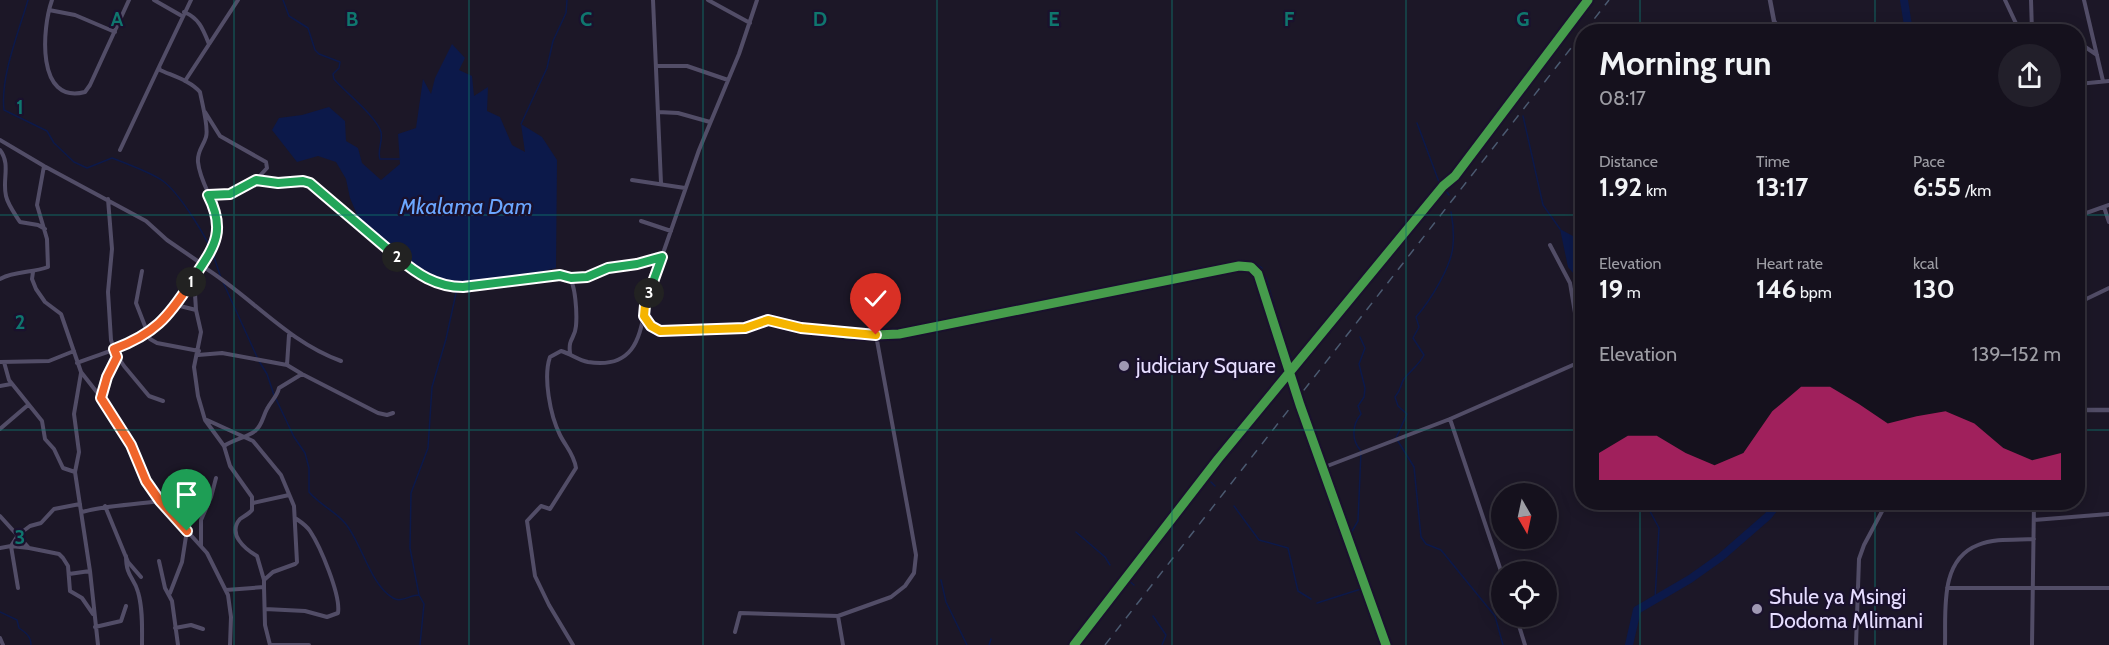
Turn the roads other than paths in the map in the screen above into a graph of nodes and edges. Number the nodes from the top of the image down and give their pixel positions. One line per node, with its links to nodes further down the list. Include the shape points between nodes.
1 (52, 0): 14 (street)
2 (129, 0): 20 (street)
3 (154, 0): 15 (street)
4 (191, 0): 15 (street)
5 (238, 0): 21 (street)
6 (653, 0): 24 (street)
7 (708, 0): 16 (street)
8 (757, 0): 16 (street)
9 (1588, 0): 81 (street, via 1455,176)
10 (1770, 0): 17 (street)
11 (2006, 0): 18 (street)
12 (2031, 0): 19 (street)
13 (2084, 0): 23 (street)
14 (49, 10): 20 (street, via 75,15); 20 (street, via 47,70 51,80 68,93 85,92)
15 (183, 14): 21 (street, via 200,24); 25 (street)
16 (750, 23): 26 (street)
17 (1776, 24)
18 (2016, 24)
19 (2032, 24)
20 (115, 32)
21 (209, 44): 27 (street)
22 (2085, 47): 23 (street)
23 (2097, 56): 28 (street)
24 (656, 66): 26 (street, via 687,66); 32 (street)
25 (159, 67): 27 (street); 36 (street)
26 (728, 80): 33 (street)
27 (185, 81): 31 (street, via 198,89)
28 (2103, 81): 29 (street); 30 (street)
29 (2109, 81)
30 (2085, 83)
31 (203, 110): 38 (street, via 220,136 267,163); 42 (street, via 207,135 199,149 198,164)
32 (658, 112): 33 (street); 40 (street)
33 (710, 122): 41 (street)
34 (0, 140): 37 (street)
35 (0, 150): 45 (street, via 6,162)
36 (120, 150)
37 (44, 166): 44 (street); 51 (street, via 37,205)
38 (256, 180): 42 (street, via 230,194); 59 (street, via 310,183 412,271 432,282 463,287 560,275)
39 (632, 180): 40 (street)
40 (661, 183): 41 (street)
41 (685, 188): 52 (street)
42 (208, 195): 55 (street, via 215,210 217,230)
43 (0, 198): 45 (street)
44 (108, 199): 55 (street, via 146,221); 70 (street, via 112,249 108,298)
45 (8, 200): 51 (street, via 20,222)
46 (2109, 205): 47 (street)
47 (2103, 207): 48 (street); 50 (street)
48 (2085, 213)
49 (641, 221): 52 (street)
50 (2109, 222)
51 (45, 229): 57 (street, via 48,267)
52 (670, 231): 54 (street)
53 (1550, 245): 65 (street, via 1570,283)
54 (662, 257): 59 (street); 66 (street)
55 (202, 265): 58 (street); 68 (street)
56 (142, 271): 67 (street, via 136,303)
57 (33, 272): 60 (street); 71 (street, via 36,289 61,314)
58 (194, 277): 63 (street); 64 (street)
59 (571, 278): 73 (street, via 576,327 568,343)
60 (0, 279)
61 (2109, 288): 62 (street)
62 (2085, 300)
63 (176, 305): 64 (street); 67 (street)
64 (196, 310): 72 (street, via 201,328)
65 (1575, 313)
66 (644, 316): 69 (street, via 660,331 745,328 768,320 801,328); 73 (street, via 637,341 624,357 612,362 590,362)
67 (148, 333): 70 (street); 72 (street, via 154,342)
68 (289, 334): 75 (street, via 315,351); 79 (street)
69 (876, 335): 81 (street, via 899,334 1239,266 1251,267 1258,274); 137 (street, via 916,555 914,573 891,597)
70 (114, 349): 74 (street); 77 (street)
71 (74, 351): 76 (street, via 49,361); 77 (street)
72 (199, 353): 79 (street, via 222,353); 94 (street, via 194,367 195,382)
73 (570, 353): 151 (street, via 561,351 550,357 546,388 559,434 574,457 576,468 550,509 541,506 527,521 535,576)
74 (117, 357): 86 (street); 87 (street, via 149,396)
75 (341, 361)
76 (2, 362): 83 (street)
77 (77, 363): 80 (street)
78 (1575, 364): 93 (street)
79 (287, 365): 82 (street)
80 (81, 372): 86 (street); 99 (street, via 74,414 79,448)
81 (1290, 373): 85 (street); 153 (street)
82 (302, 374): 92 (street, via 378,413); 96 (street, via 279,388 259,427)
83 (11, 384): 84 (street); 88 (street)
84 (0, 387)
85 (1296, 392)
86 (101, 398): 102 (street)
87 (162, 401)
88 (28, 405): 95 (street); 99 (street, via 42,421 45,439 63,468)
89 (1300, 405): 98 (street)
90 (2085, 410): 91 (street)
91 (2109, 410)
92 (393, 413)
93 (1450, 419): 98 (street); 122 (street)
94 (206, 420): 96 (street); 97 (street)
95 (0, 429)
96 (243, 436): 97 (street); 101 (street, via 267,456)
97 (224, 446): 103 (street, via 230,466)
98 (1322, 468): 154 (street)
99 (75, 472): 104 (street)
100 (216, 478): 117 (street, via 201,520)
101 (289, 495): 103 (street); 111 (street)
102 (160, 501): 105 (street); 113 (street)
103 (253, 503): 126 (street, via 252,510 238,521 236,531 240,545 257,556)
104 (80, 504): 108 (street); 114 (street, via 54,509 41,523)
105 (105, 506): 108 (street); 120 (street)
106 (1883, 510): 156 (street, via 1859,559)
107 (2034, 510): 112 (street)
108 (82, 512): 123 (street)
109 (2109, 514): 112 (street)
110 (0, 516): 114 (street)
111 (296, 518): 126 (street, via 296,564 273,572); 135 (street, via 314,538 332,580 338,613 327,617 305,611)
112 (2034, 520): 115 (street)
113 (187, 531): 117 (street); 133 (street, via 182,562)
114 (18, 535): 116 (street); 119 (street)
115 (2034, 539): 129 (street, via 1990,541 1970,549 1951,571); 130 (street)
116 (11, 546): 118 (street); 119 (street); 128 (street)
117 (201, 546): 132 (street)
118 (0, 548)
119 (29, 548): 124 (street, via 59,554 67,561)
120 (126, 556): 125 (street); 146 (street, via 126,567 140,601)
121 (159, 561): 133 (street)
122 (1498, 561)
123 (90, 571): 124 (street); 136 (street)
124 (69, 574): 136 (street, via 70,591 82,598)
125 (141, 577)
126 (264, 580): 127 (street)
127 (264, 587): 132 (street); 135 (street)
128 (18, 588)
129 (1947, 588): 130 (street); 157 (street)
130 (2033, 588): 131 (street); 158 (street)
131 (2109, 588)
132 (226, 590): 148 (street)
133 (169, 594): 140 (street)
134 (126, 606): 138 (street, via 122,621)
135 (265, 609): 149 (street)
136 (94, 615): 138 (street)
137 (838, 616): 142 (street, via 740,613); 152 (street)
138 (95, 627): 145 (street)
139 (1519, 627): 155 (street)
140 (175, 628): 141 (street, via 191,625); 147 (street)
141 (203, 629)
142 (735, 632)
143 (0, 638): 144 (street)
144 (3, 645)
145 (98, 645)
146 (142, 645)
147 (178, 645)
148 (230, 645)
149 (270, 645): 150 (street)
150 (309, 645)
151 (573, 645)
152 (843, 645)
153 (1074, 645)
154 (1386, 645)
155 (1525, 645)
156 (1856, 645)
157 (1945, 645)
158 (2032, 645)

